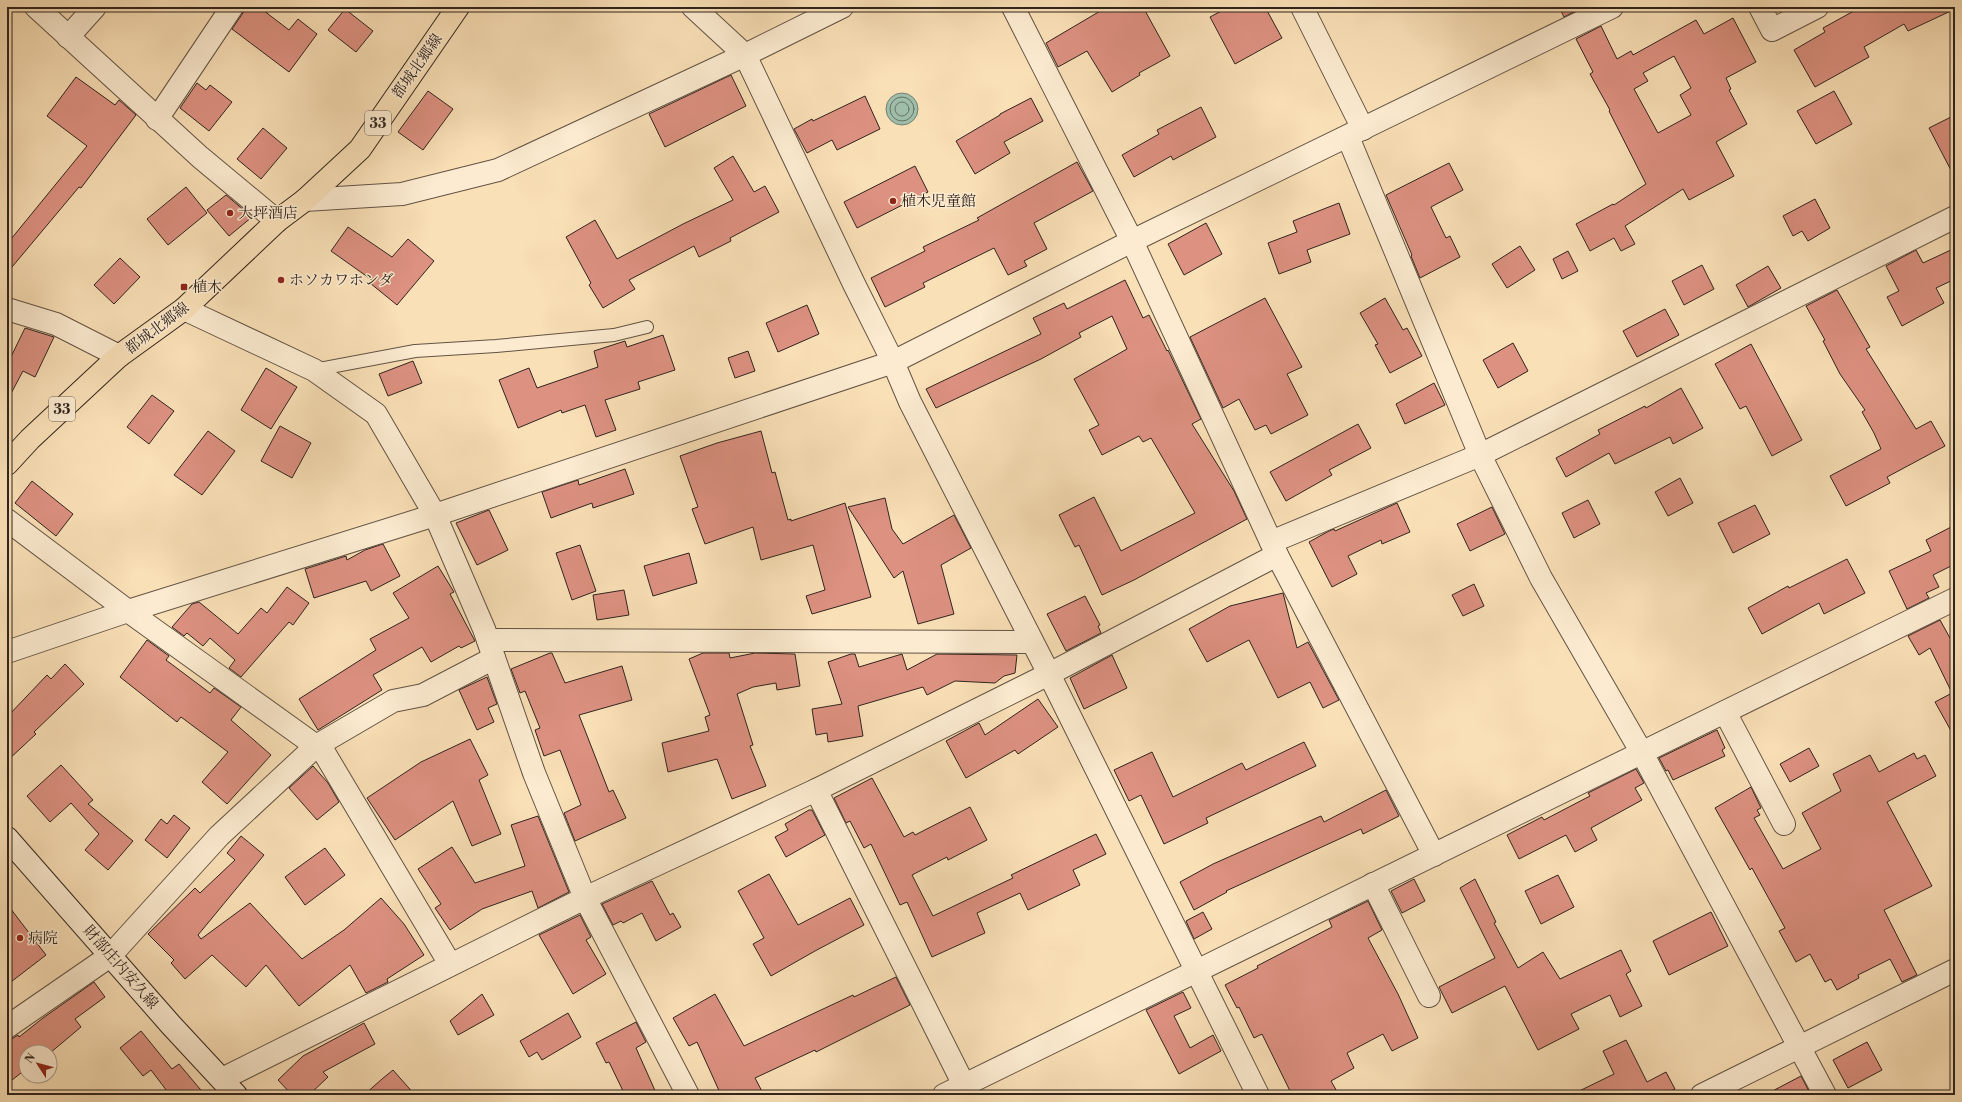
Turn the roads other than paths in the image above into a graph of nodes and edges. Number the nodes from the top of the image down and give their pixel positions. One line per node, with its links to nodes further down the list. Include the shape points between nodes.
1 (36, 7): 12 (street)
2 (95, 7): 12 (street)
3 (232, 7): 14 (street)
4 (458, 7): 16 (main road, 都城北郷線 / 33, via 360,149)
5 (693, 7): 13 (street)
6 (842, 7): 13 (street)
7 (1013, 7): 19 (street)
8 (1302, 7): 15 (street)
9 (1612, 7): 15 (street)
10 (1760, 7): 11 (street, via 1772,30)
11 (1817, 7)
12 (68, 37): 14 (street)
13 (745, 56): 16 (street, via 498,170 402,194); 24 (street)
14 (157, 119): 18 (street)
15 (1355, 133): 19 (street); 26 (street)
16 (305, 200): 18 (main road, 都城北郷線 / 33)
17 (1955, 217): 26 (street)
18 (277, 221): 21 (main road, 都城北郷線 / 33)
19 (1132, 241): 24 (street); 30 (street)
20 (7, 309): 23 (street, via 56,324)
21 (184, 309): 23 (main road, 都城北郷線 / 33); 25 (street)
22 (647, 327): 25 (lane, via 614,335 414,351)
23 (119, 356): 27 (main road, 都城北郷線 / 33, via 30,439)
24 (893, 362): 28 (street); 33 (street, via 910,402)
25 (314, 370): 28 (street, via 376,414)
26 (1480, 455): 30 (street); 39 (street, via 1541,578)
27 (7, 464)
28 (435, 515): 32 (street); 34 (street)
29 (7, 520): 32 (street)
30 (1274, 549): 36 (street); 43 (street)
31 (1955, 599): 37 (street)
32 (128, 611): 35 (street); 38 (street)
33 (1032, 642): 34 (street); 36 (street)
34 (491, 649): 38 (street, via 423,695 393,701); 45 (street, via 534,773)
35 (7, 652)
36 (1049, 674): 40 (street); 49 (street)
37 (1725, 712): 39 (street); 41 (street)
38 (317, 745): 46 (street, via 219,836); 47 (street)
39 (1642, 753): 43 (street); 52 (street)
40 (816, 790): 45 (street); 54 (street)
41 (1784, 824)
42 (7, 838): 46 (street, 財部庄内安久線)
43 (1434, 855): 44 (street)
44 (1373, 884): 49 (street); 50 (street)
45 (585, 898): 47 (street); 55 (street)
46 (110, 956): 51 (street); 53 (street, 財部庄内安久線)
47 (450, 964): 53 (street)
48 (1955, 970): 52 (street)
49 (1197, 971): 54 (street); 57 (street)
50 (1429, 996)
51 (7, 1027)
52 (1801, 1047): 58 (street); 59 (street)
53 (229, 1087)
54 (967, 1090): 56 (street)
55 (688, 1095)
56 (944, 1095)
57 (1258, 1095)
58 (1702, 1095)
59 (1825, 1095)

